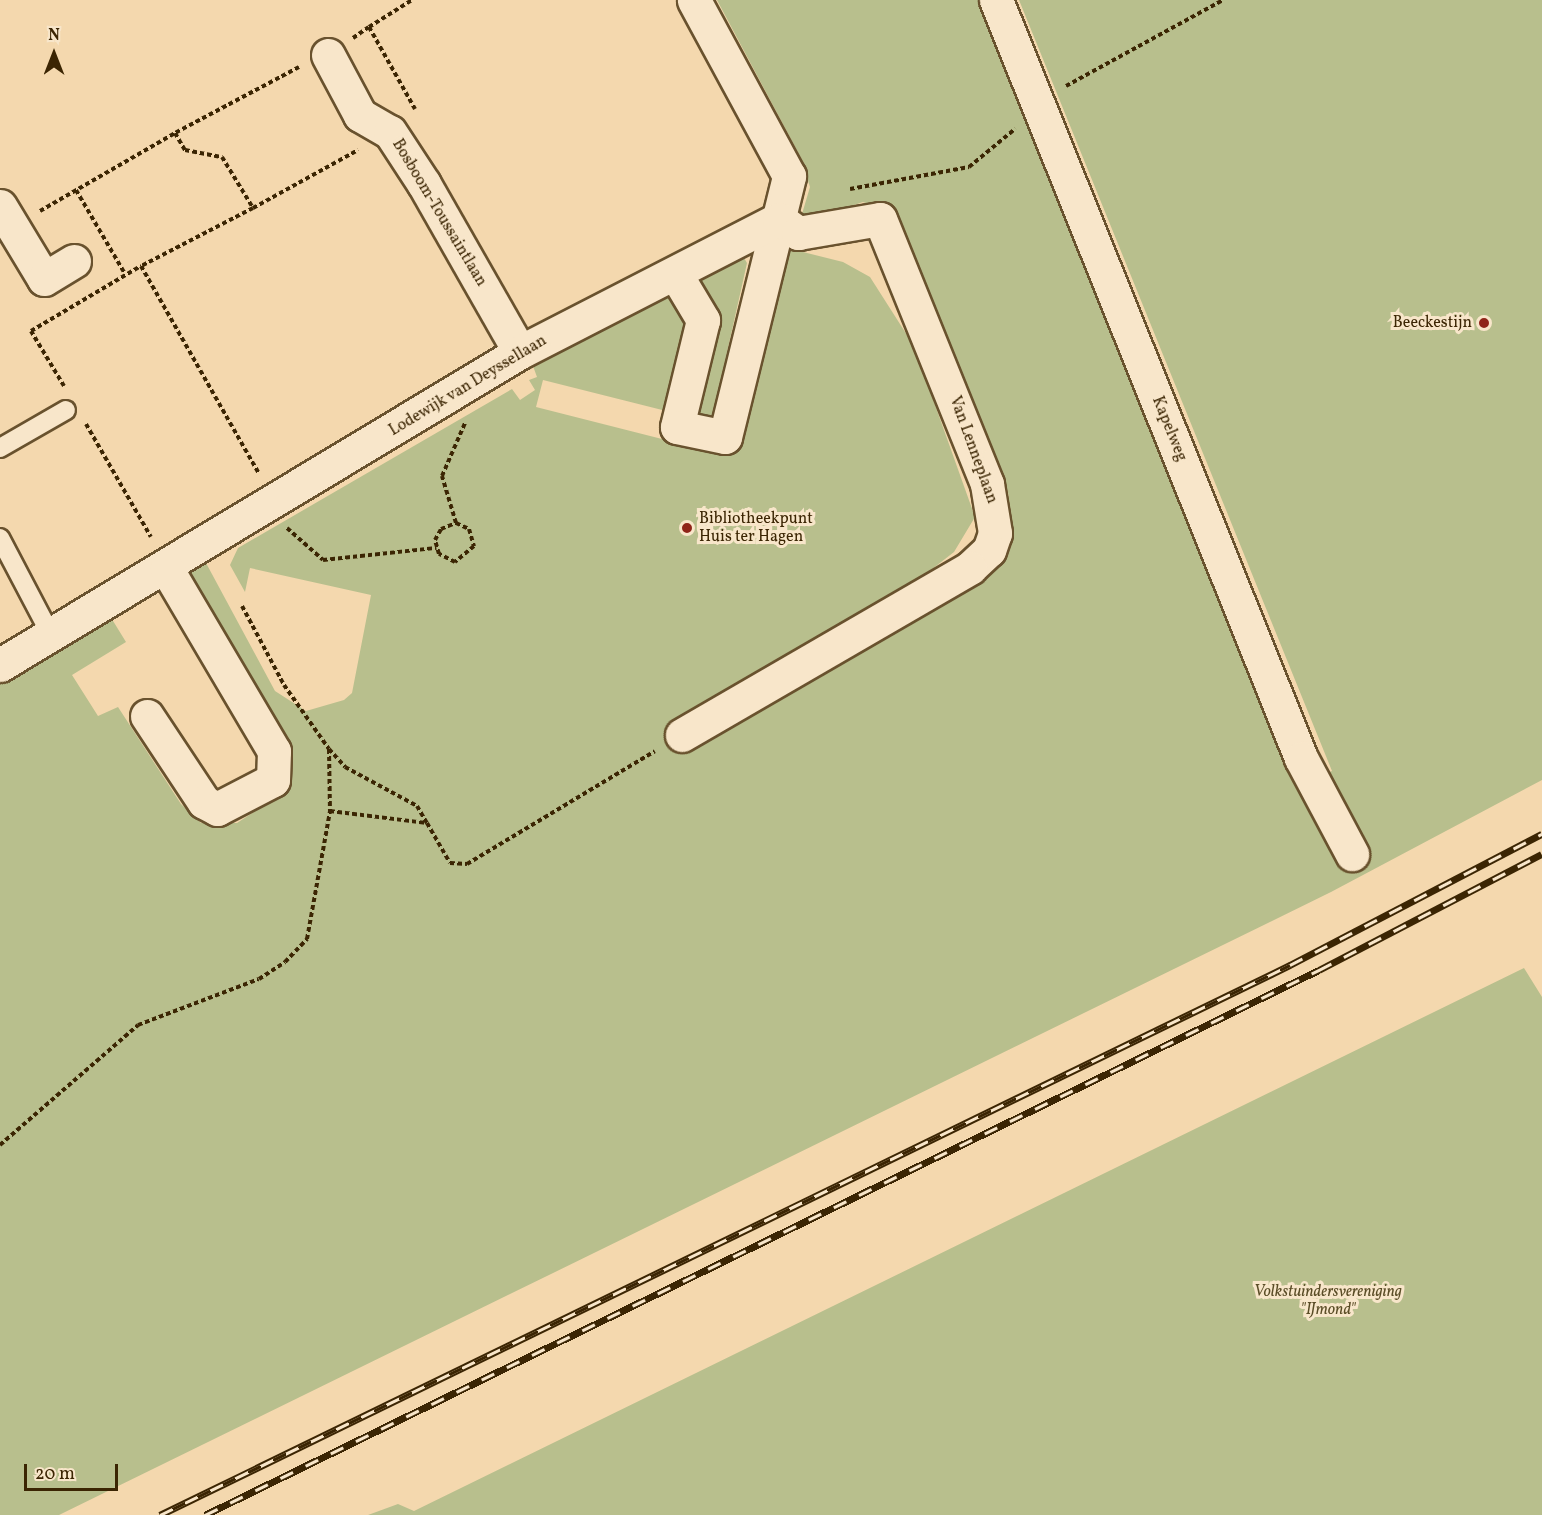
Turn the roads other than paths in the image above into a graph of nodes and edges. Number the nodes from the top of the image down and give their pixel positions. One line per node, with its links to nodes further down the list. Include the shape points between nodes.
1 (694, 0): 5 (street, via 789,176)
2 (996, 0): 17 (street, Kapelweg, via 1301,758)
3 (328, 55): 8 (street, Bosboom-Toussaintlaan, via 360,115 390,132)
4 (6, 217): 6 (street, via 44,279)
5 (779, 219): 7 (street, Lodewijk van Deyssellaan); 7 (street, via 725,437 677,427 704,320); 16 (street, Van Lenneplaan, via 798,233 880,219 987,484 995,533 988,550 969,568)
6 (74, 261)
7 (675, 273): 8 (street, Lodewijk van Deyssellaan)
8 (520, 352): 12 (street, Lodewijk van Deyssellaan)
9 (71, 405): 10 (lane)
10 (0, 448)
11 (0, 538): 13 (lane)
12 (168, 567): 13 (street, Lodewijk van Deyssellaan); 15 (street, via 274,752 273,780 218,809 204,802)
13 (51, 635): 14 (street, Lodewijk van Deyssellaan)
14 (0, 665)
15 (147, 716)
16 (682, 735)
17 (1352, 854)

